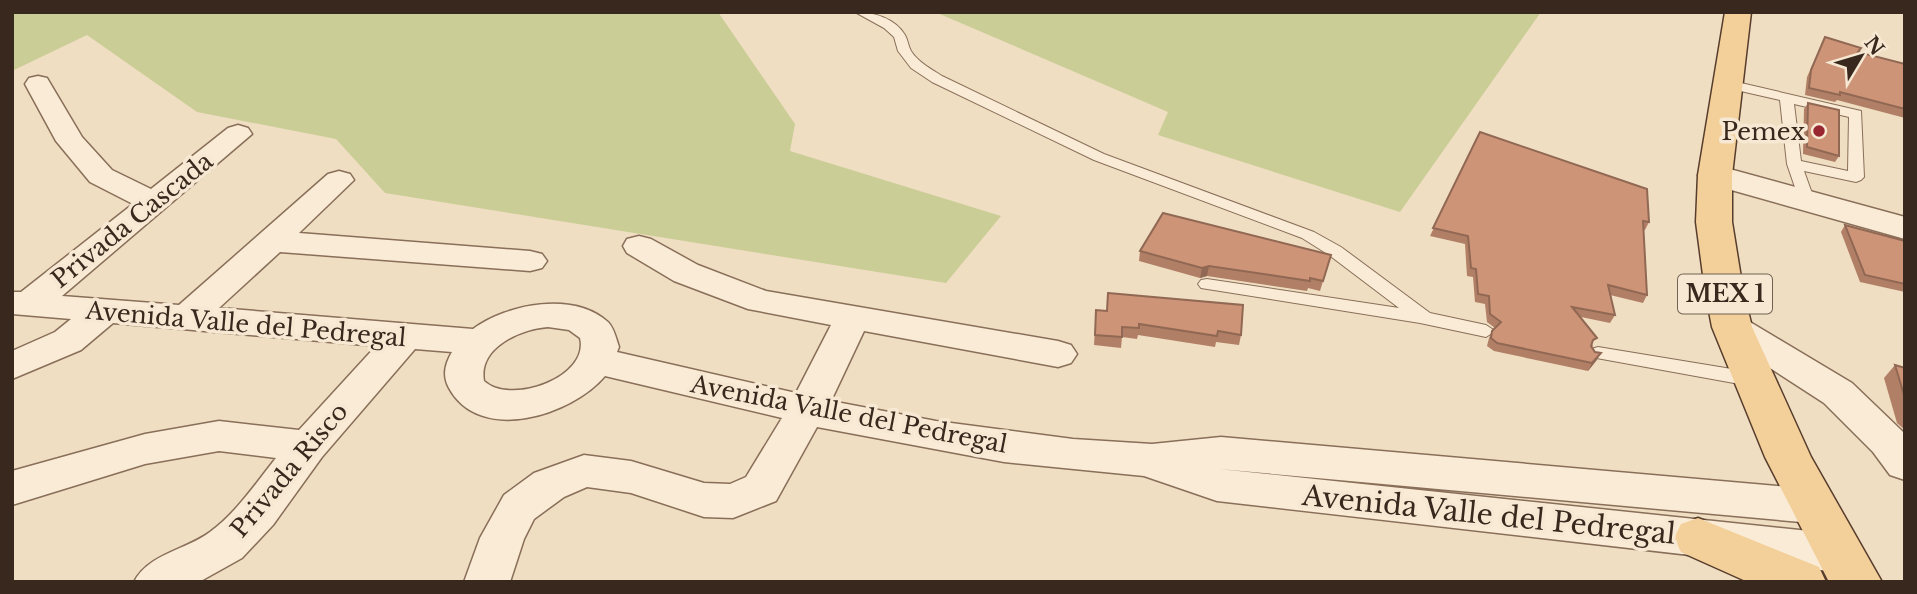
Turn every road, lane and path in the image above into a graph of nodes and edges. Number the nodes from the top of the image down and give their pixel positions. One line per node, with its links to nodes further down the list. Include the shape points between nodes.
1 (861, 12): 20 (lane, via 888,25 900,36 904,51 916,65 937,79 1099,158 1308,235)
2 (1738, 12): 4 (main road, MEX 1)
3 (38, 84): 11 (street, via 70,141 101,176)
4 (1728, 84): 5 (lane); 8 (main road, MEX 1)
5 (1787, 98): 7 (lane); 7 (lane, via 1856,114 1856,177)
6 (238, 134): 11 (street, Privada Cascada)
7 (1794, 164): 10 (lane)
8 (1716, 175): 10 (street); 22 (main road, MEX 1, via 1714,222)
9 (339, 180): 13 (street)
10 (1806, 199): 12 (street)
11 (154, 202): 17 (street, Privada Cascada)
12 (1905, 228)
13 (270, 242): 15 (street); 21 (street)
14 (639, 246): 19 (street, via 686,272 760,301)
15 (530, 261)
16 (1207, 284): 20 (lane)
17 (20, 305): 18 (street, Avenida Valle del Pedregal)
18 (102, 313): 21 (street, Avenida Valle del Pedregal); 29 (street, via 68,341)
19 (853, 318): 27 (street); 31 (street)
20 (1424, 318): 23 (lane)
21 (186, 319): 24 (street, Avenida Valle del Pedregal)
22 (1732, 327): 30 (main road, MEX 1); 33 (street, via 1838,393)
23 (1486, 331)
24 (405, 337): 25 (street, Avenida Valle del Pedregal); 32 (street, Privada Risco)
25 (480, 342): 28 (street, via 511,323 565,316 592,327 601,349); 28 (street, via 469,355 464,380 470,391 498,404 557,396 589,374)
26 (1598, 353): 30 (lane)
27 (1058, 354)
28 (597, 361): 31 (street, Avenida Valle del Pedregal)
29 (12, 366)
30 (1756, 380): 36 (main road, MEX 1)
31 (807, 410): 35 (street, Avenida Valle del Pedregal, via 976,443 1144,460 1217,485); 40 (street, via 761,489 733,501 704,500 631,477 584,471 549,485 519,507)
32 (308, 446): 34 (street, via 219,436 145,449); 39 (street, Privada Risco, via 258,513 226,545)
33 (1905, 464)
34 (12, 488)
35 (1407, 488): 36 (street, Avenida Valle del Pedregal); 37 (street, Avenida Valle del Pedregal)
36 (1812, 506): 38 (main road, MEX 1)
37 (1698, 538): 38 (main road)
38 (1832, 572)
39 (157, 582)
40 (486, 582)

